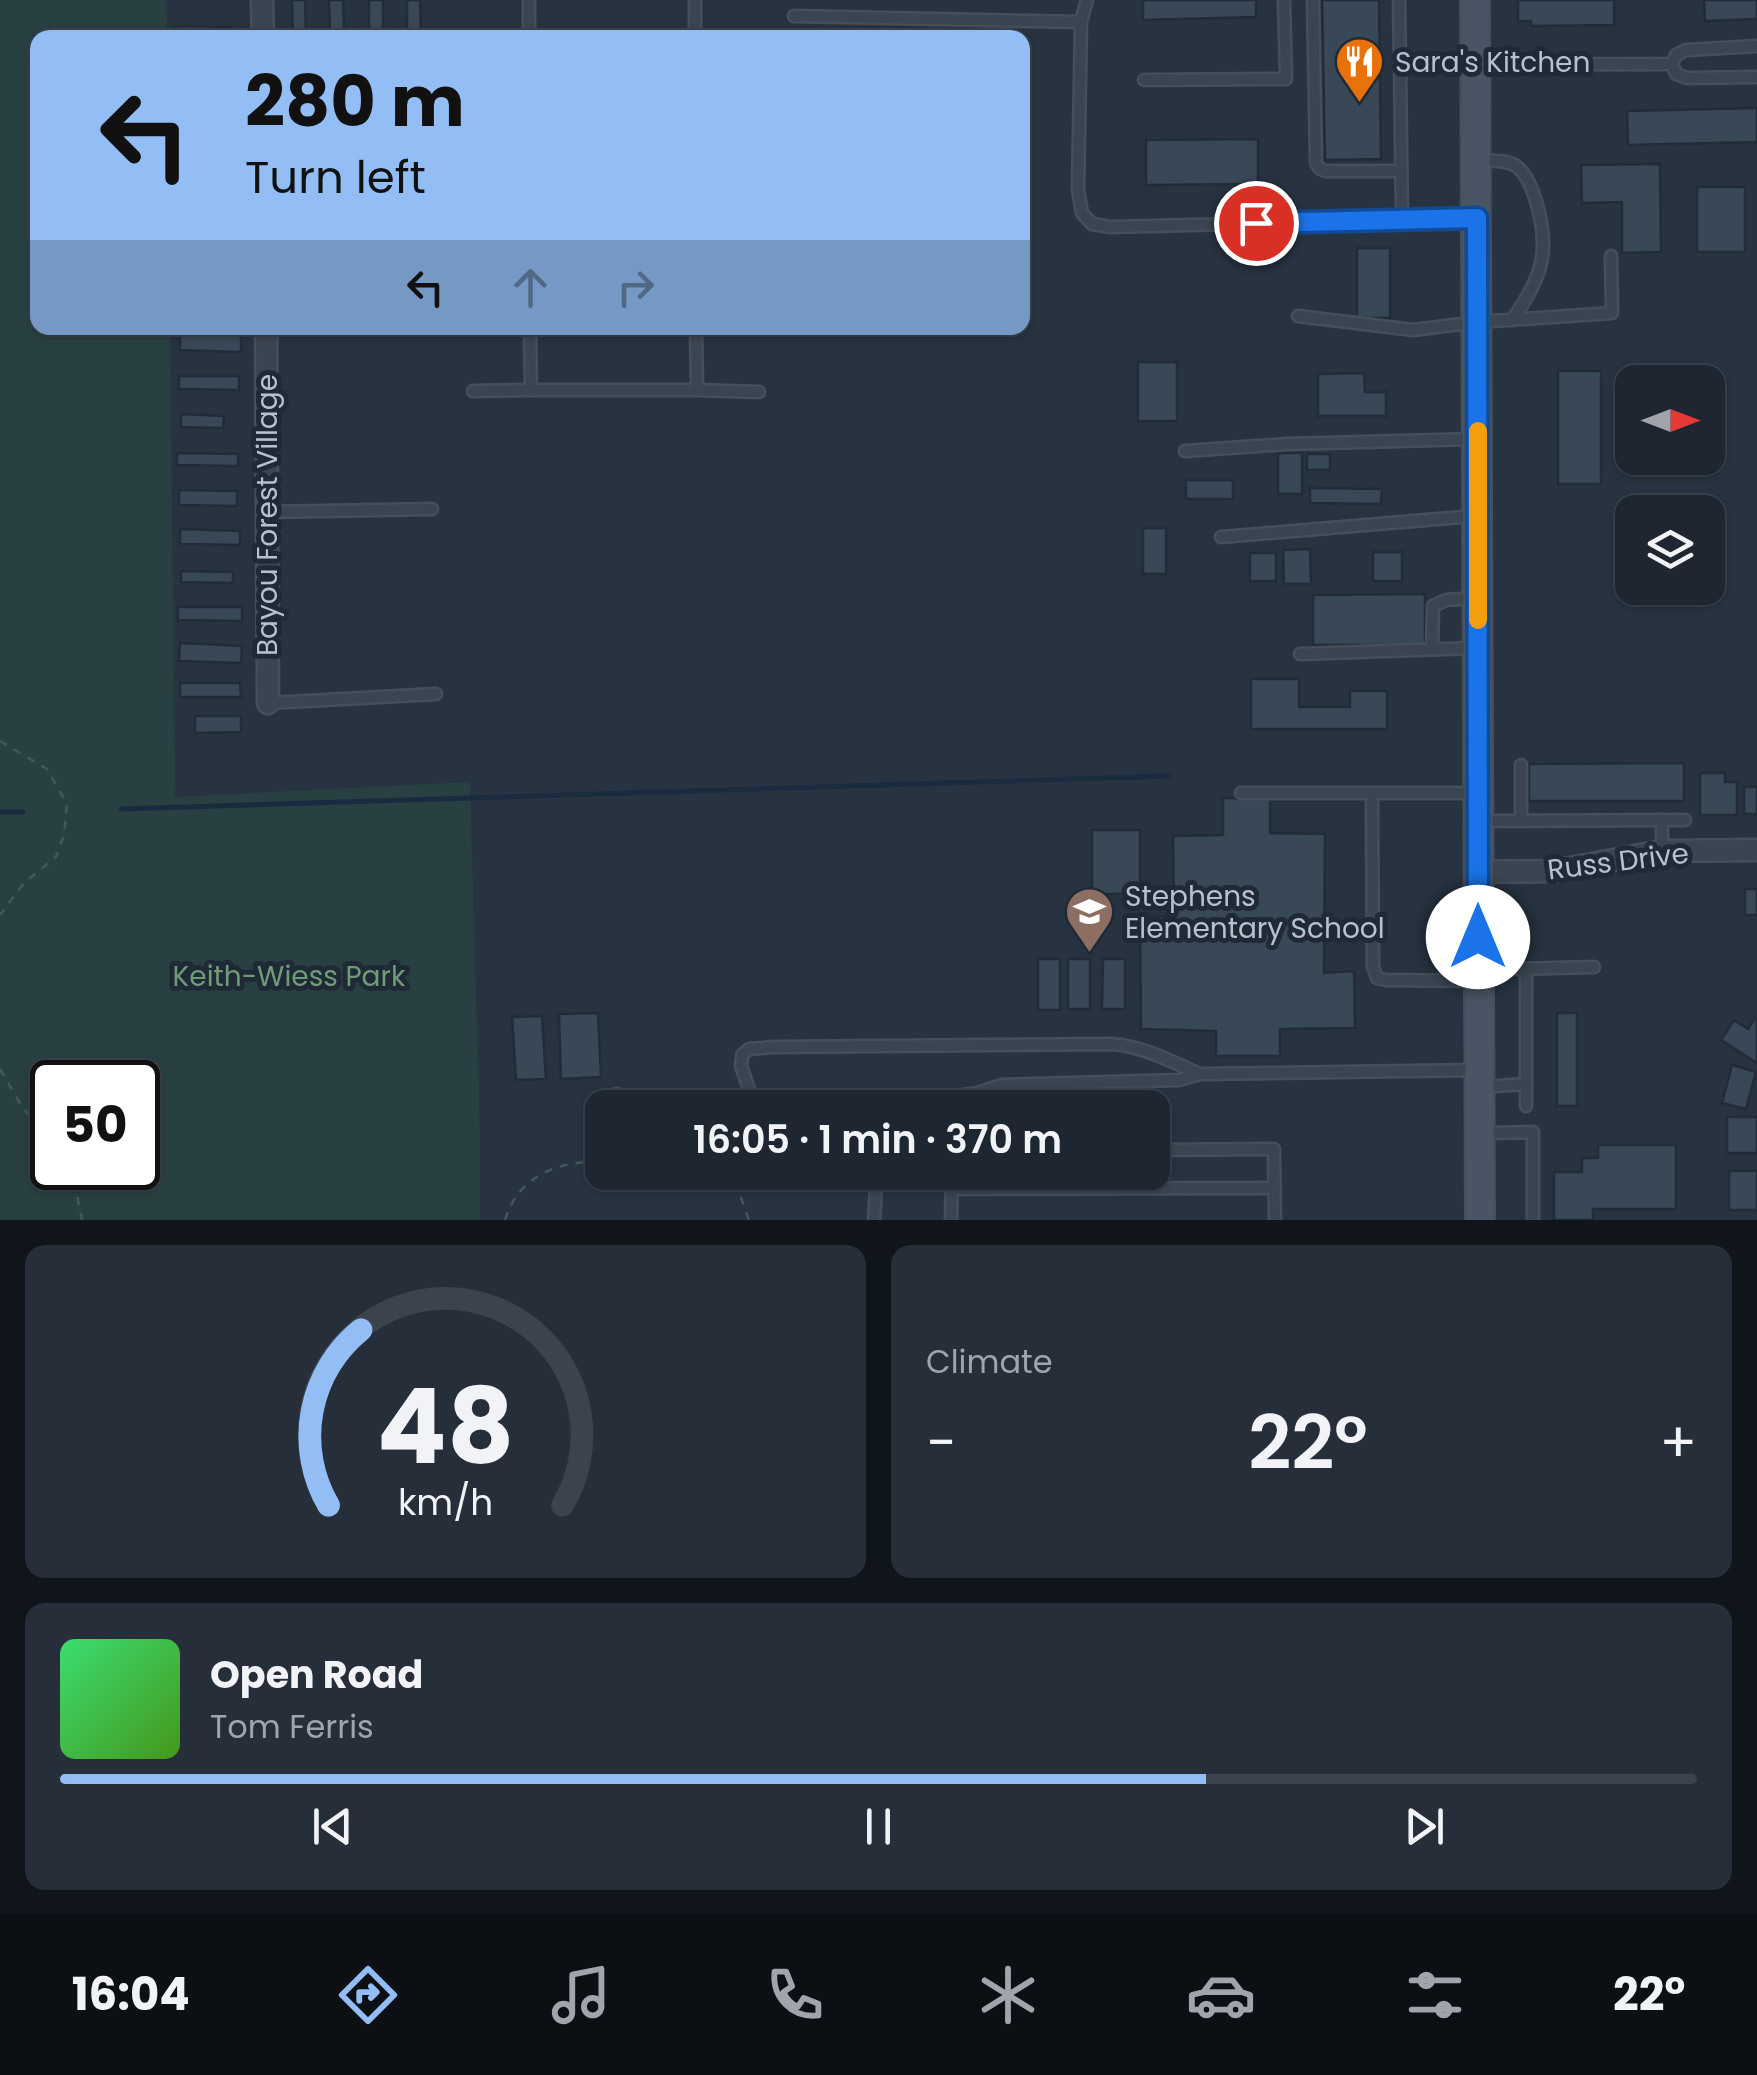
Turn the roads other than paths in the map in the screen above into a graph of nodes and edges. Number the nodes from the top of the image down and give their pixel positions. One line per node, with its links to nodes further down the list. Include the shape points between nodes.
1 (262, 0): 11 (street)
2 (529, 0): 12 (lane)
3 (695, 0): 13 (lane)
4 (1087, 0): 10 (lane)
5 (1284, 0): 19 (lane, via 1286,78)
6 (1313, 0): 21 (lane, via 1316,163 1326,170)
7 (1398, 0): 17 (lane)
8 (1476, 0): 15 (main road)
9 (794, 16): 10 (lane)
10 (1080, 22): 23 (lane, via 1078,190 1082,213 1092,224)
11 (263, 30)
12 (529, 30)
13 (695, 30)
14 (1757, 46): 16 (lane, via 1686,50)
15 (1476, 63): 16 (lane); 17 (lane); 20 (main road)
16 (1672, 64): 18 (lane, via 1687,78)
17 (1400, 65): 21 (lane)
18 (1757, 77)
19 (1144, 80)
20 (1476, 160): 22 (main road); 26 (lane, via 1520,168 1543,225 1538,276)
21 (1402, 171): 23 (lane)
22 (1477, 218): 23 (lane); 27 (main road)
23 (1402, 220)
24 (1611, 256): 26 (lane, via 1612,313)
25 (1298, 316): 27 (lane, via 1413,330)
26 (1512, 320): 27 (lane)
27 (1478, 322): 35 (main road)
28 (266, 335): 38 (street, Bayou Forest Village)
29 (530, 335): 31 (lane)
30 (696, 335): 32 (lane)
31 (530, 390): 32 (lane); 33 (lane)
32 (697, 390): 34 (lane)
33 (473, 391)
34 (759, 392)
35 (1478, 438): 36 (lane); 39 (main road)
36 (1185, 450)
37 (432, 509): 38 (lane)
38 (268, 512): 46 (street, Bayou Forest Village)
39 (1478, 516): 40 (lane); 41 (main road)
40 (1221, 537)
41 (1478, 598): 42 (main road); 43 (lane, via 1433,606)
42 (1478, 648): 43 (lane); 50 (main road)
43 (1432, 650): 44 (lane)
44 (1300, 654)
45 (436, 694): 46 (lane)
46 (268, 702)
47 (1521, 765): 53 (lane)
48 (1241, 794): 49 (lane)
49 (1372, 794): 50 (lane); 59 (lane, via 1377,978)
50 (1478, 807): 53 (lane); 56 (main road)
51 (1662, 820): 52 (lane); 53 (lane); 55 (lane)
52 (1685, 820)
53 (1521, 821)
54 (1757, 850): 55 (street, Russ Drive)
55 (1662, 851): 56 (street, Russ Drive, via 1554,871)
56 (1478, 872): 59 (main road)
57 (1594, 967): 58 (lane)
58 (1526, 969): 59 (lane); 62 (lane)
59 (1478, 976): 61 (main road)
60 (1200, 1074): 61 (lane); 63 (lane, via 1124,1045 774,1047 742,1054); 64 (lane)
61 (1479, 1079): 62 (lane); 66 (main road)
62 (1526, 1084): 65 (lane)
63 (749, 1090)
64 (984, 1090)
65 (1526, 1106)
66 (1479, 1133): 75 (main road); 76 (lane, via 1533,1132)
67 (1170, 1150): 69 (lane, via 1274,1149)
68 (1170, 1188): 69 (lane)
69 (1274, 1188): 74 (lane)
70 (876, 1190): 72 (lane)
71 (952, 1190): 73 (lane)
72 (874, 1220)
73 (951, 1220)
74 (1275, 1220)
75 (1480, 1220)
76 (1533, 1220)

